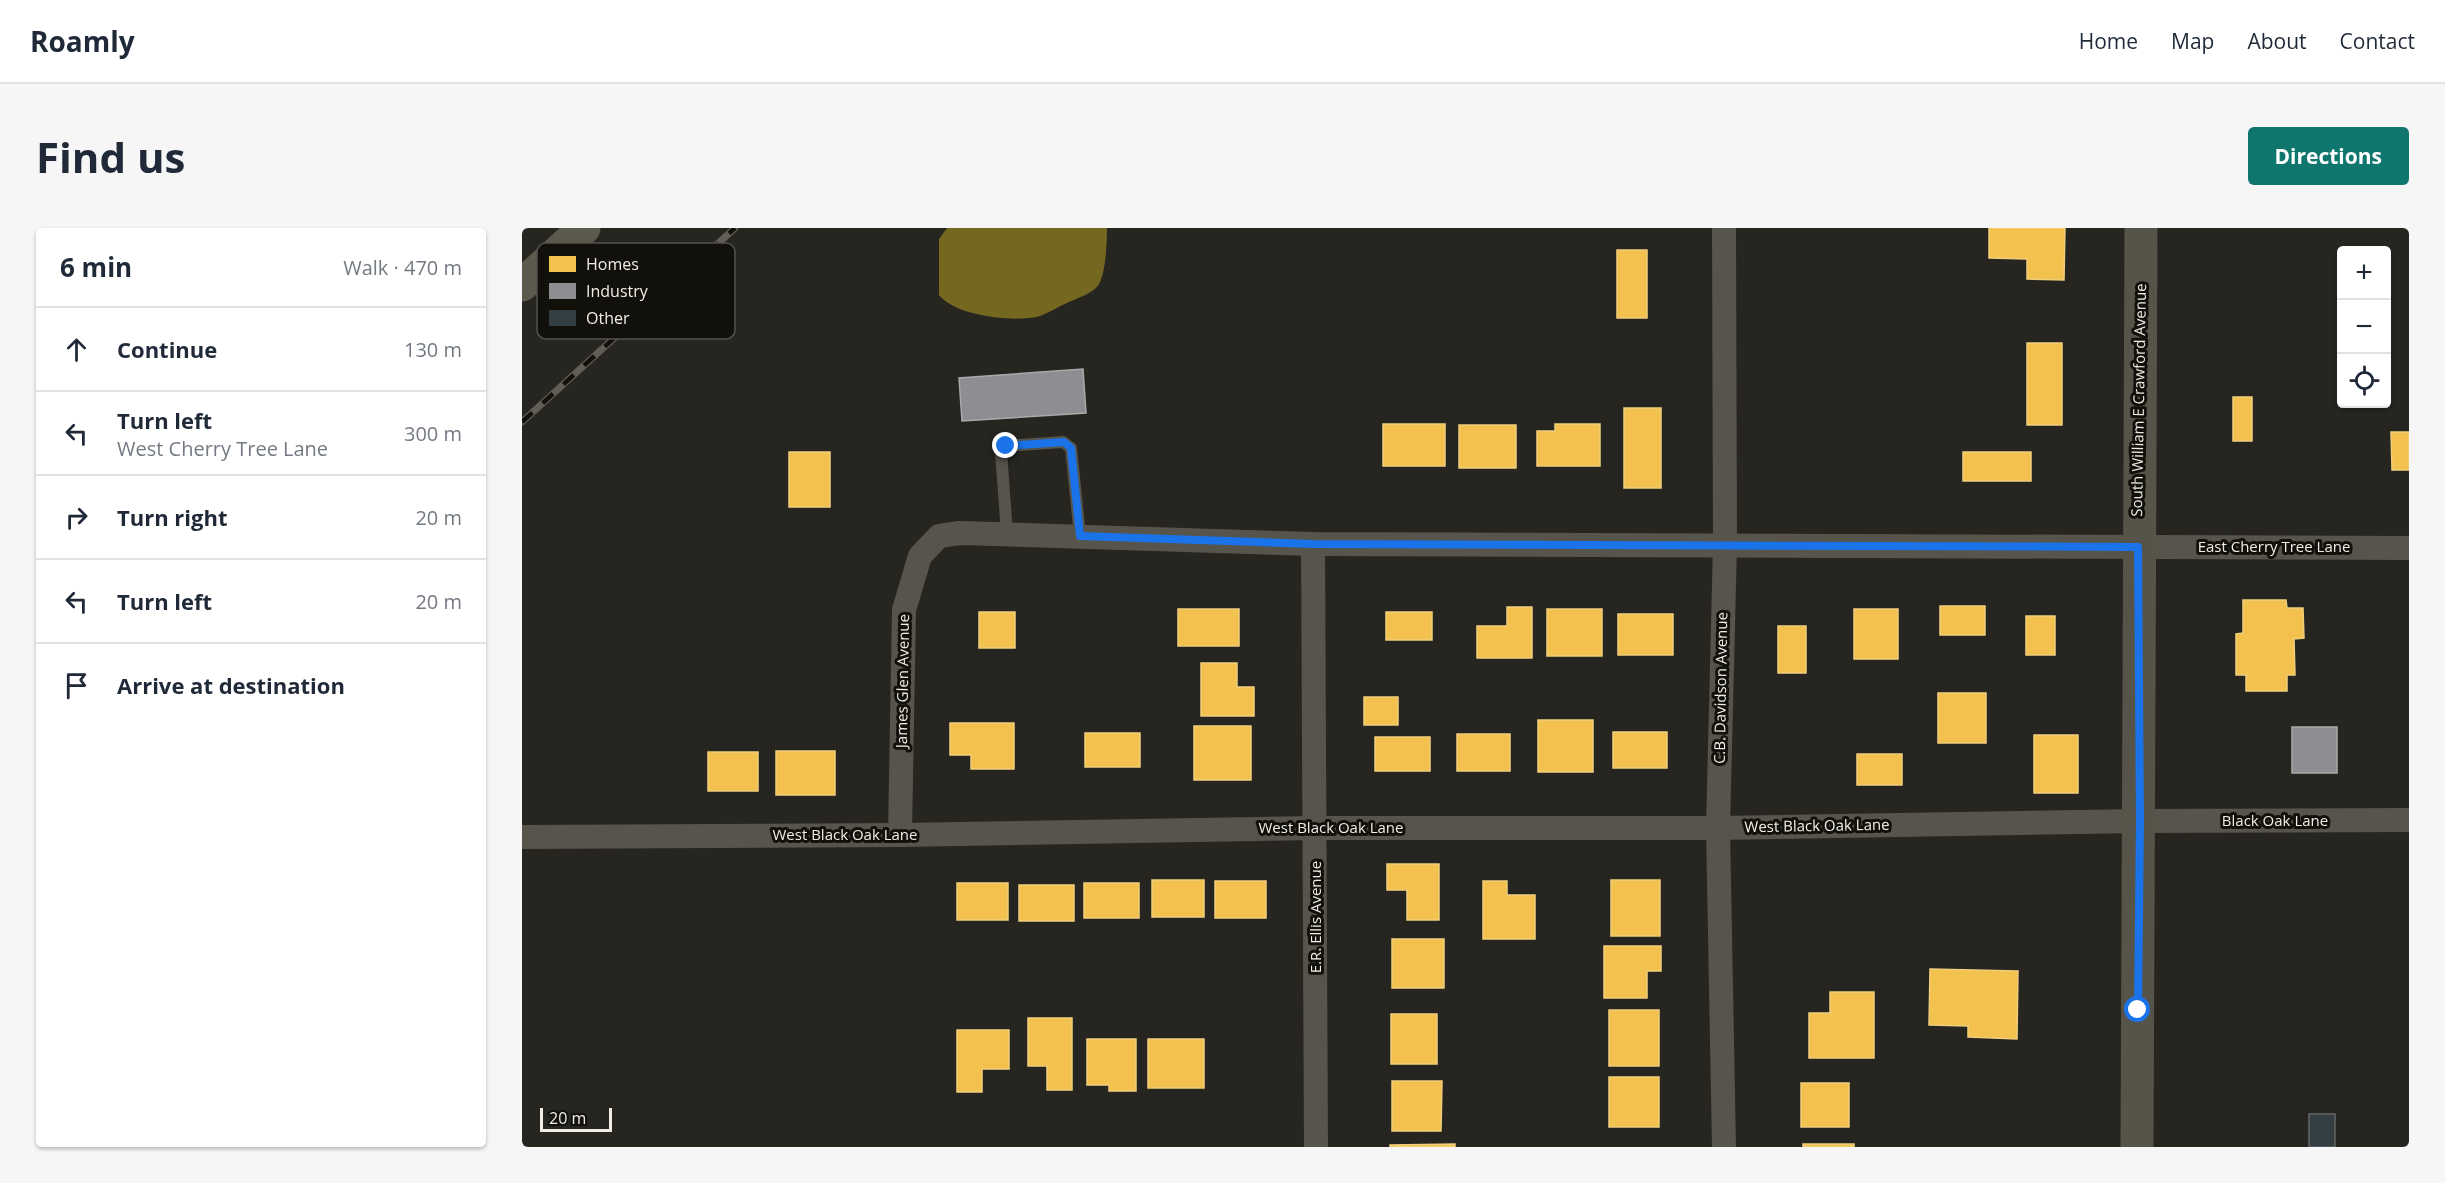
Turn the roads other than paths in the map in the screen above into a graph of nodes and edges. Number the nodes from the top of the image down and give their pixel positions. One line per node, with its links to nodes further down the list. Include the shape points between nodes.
1 (584, 228): 4 (main road)
2 (1724, 228): 11 (street, C.B. Davidson Avenue)
3 (2141, 228): 12 (main road, South William E Crawford Avenue)
4 (568, 243)
5 (537, 271): 6 (main road)
6 (522, 285)
7 (1007, 534): 8 (street, East Cherry Tree Lane); 9 (street, East Cherry Tree Lane); 9 (lane, via 1001,452 1006,446 1064,442 1071,448)
8 (939, 536): 18 (street, James Glen Avenue, via 920,556 904,610)
9 (1080, 536): 10 (street, East Cherry Tree Lane)
10 (1313, 544): 11 (street, East Cherry Tree Lane); 16 (street, E.R. Ellis Avenue)
11 (1725, 544): 12 (street, East Cherry Tree Lane); 17 (street, C.B. Davidson Avenue)
12 (2138, 547): 13 (street, East Cherry Tree Lane); 15 (main road, South William E Crawford Avenue)
13 (2409, 548)
14 (2409, 820): 15 (street, Black Oak Lane)
15 (2140, 821): 17 (street, West Black Oak Lane); 22 (main road, South William E Crawford Avenue)
16 (1316, 828): 17 (street, West Black Oak Lane); 18 (street, West Black Oak Lane); 20 (street, E.R. Ellis Avenue)
17 (1718, 828): 21 (street, C.B. Davidson Avenue)
18 (900, 835): 19 (street, West Black Oak Lane)
19 (522, 837)
20 (1316, 1147)
21 (1724, 1147)
22 (2137, 1147)

